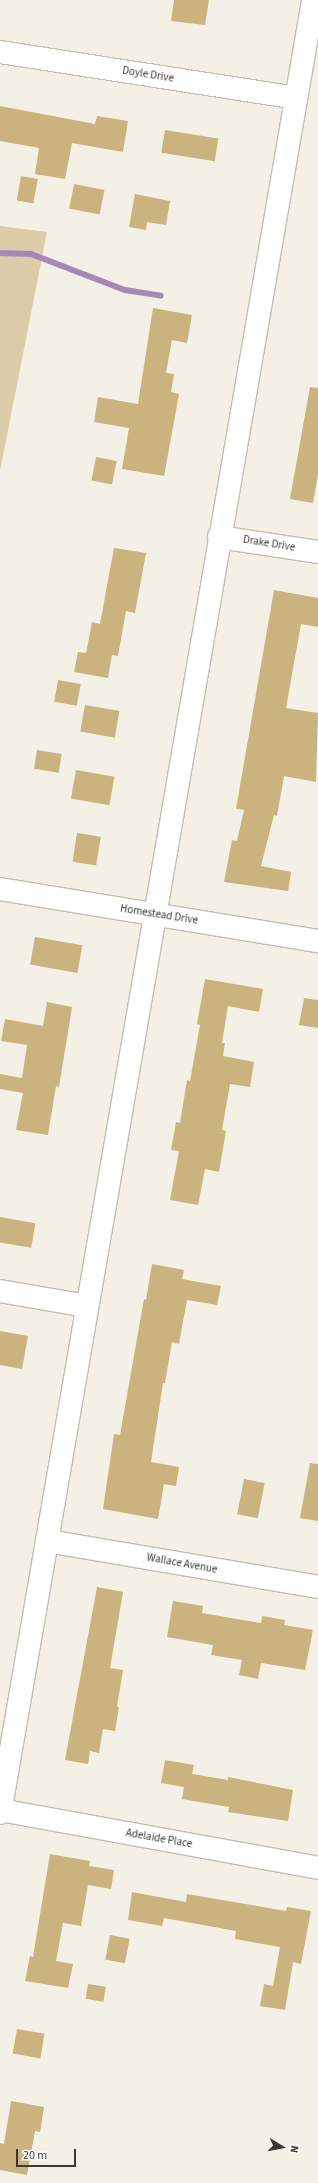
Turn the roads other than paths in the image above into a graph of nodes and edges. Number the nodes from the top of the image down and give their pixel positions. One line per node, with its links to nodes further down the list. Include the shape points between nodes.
1 (312, 0): 3 (street)
2 (0, 52): 3 (street, Doyle Drive)
3 (296, 98): 4 (street)
4 (219, 537): 5 (street, Drake Drive); 7 (street)
5 (318, 552)
6 (0, 889): 7 (street, Homestead Drive)
7 (154, 914): 8 (street, Homestead Drive); 10 (street)
8 (318, 942)
9 (0, 1291): 10 (street)
10 (87, 1306): 11 (street)
11 (47, 1541): 12 (street, Wallace Avenue); 13 (street)
12 (318, 1587)
13 (0, 1811): 14 (street, Adelaide Place)
14 (318, 1868)

